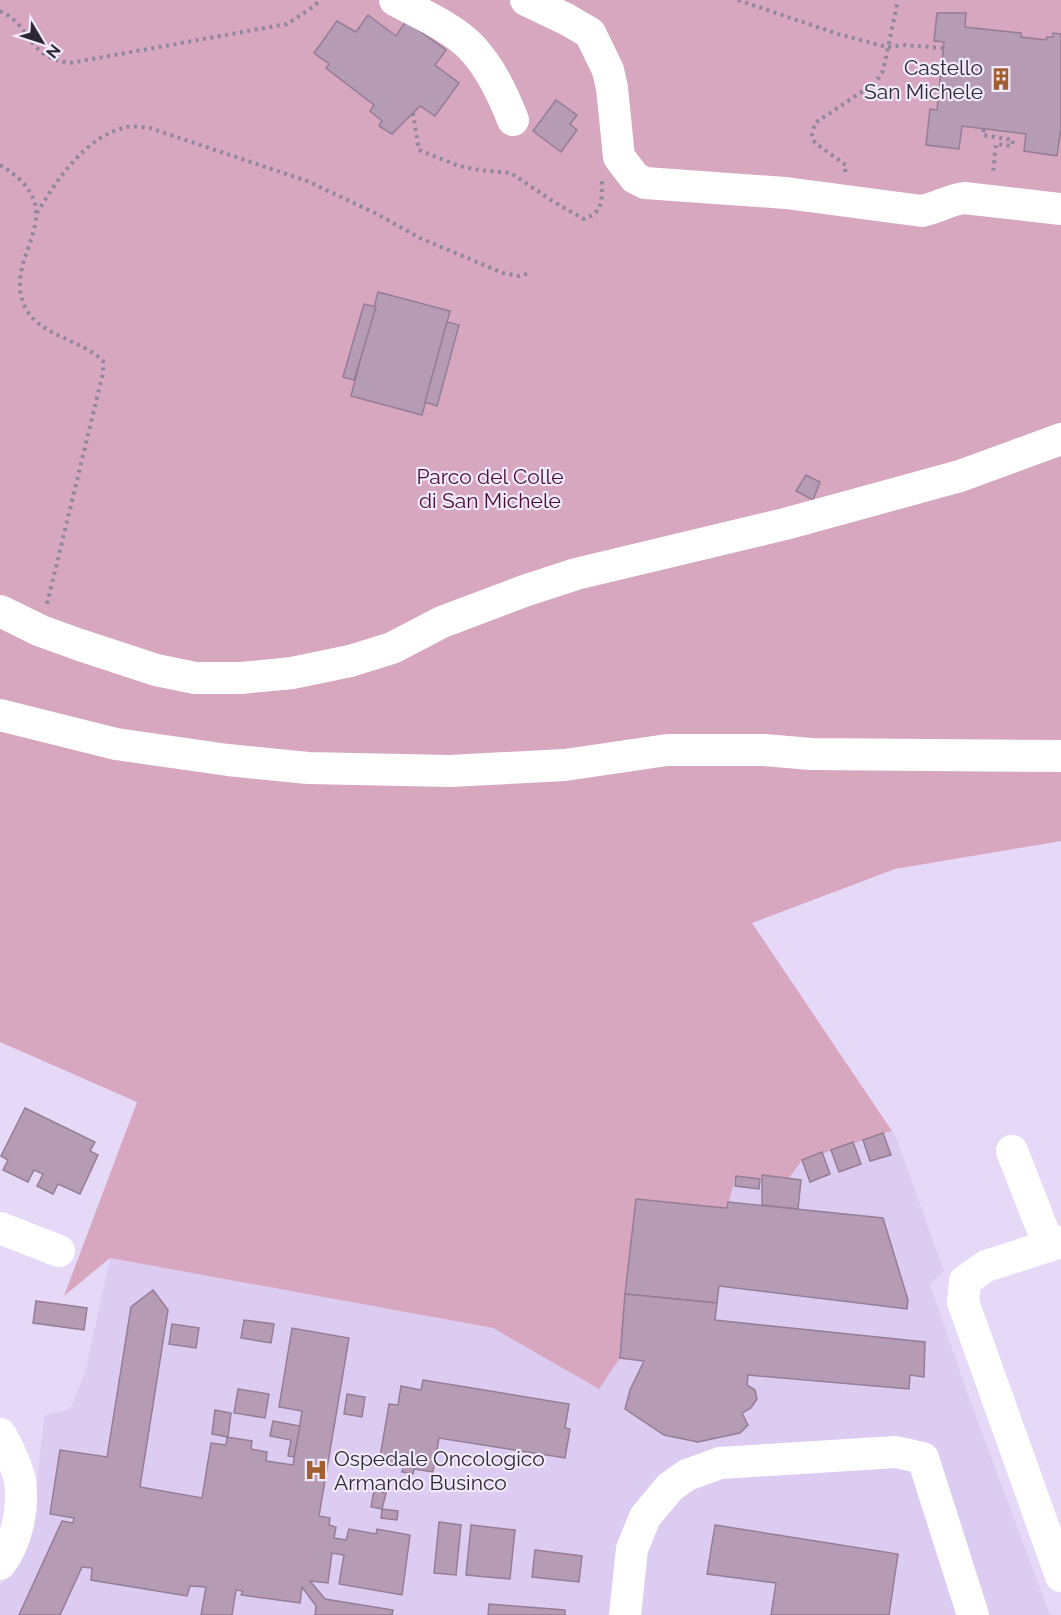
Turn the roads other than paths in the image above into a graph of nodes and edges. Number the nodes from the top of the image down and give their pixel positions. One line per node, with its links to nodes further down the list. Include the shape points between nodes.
1 (395, 0): 3 (street, via 470,46 489,70)
2 (526, 0): 4 (street, via 590,33 608,70 620,157 635,178 645,183 786,193 922,211 964,198)
3 (513, 120)
4 (1061, 209)
5 (1061, 439): 6 (street, via 960,476 785,524 576,574 442,622 392,648 350,662 292,673 195,678 156,670 41,630)
6 (0, 611)
7 (0, 715): 8 (street, via 117,744 308,768 450,771 576,764 667,750)
8 (1061, 756)
9 (1012, 1150): 11 (street)
10 (0, 1228): 12 (street)
11 (1055, 1244): 15 (street, via 986,1266 965,1281 963,1302)
12 (59, 1251)
13 (0, 1434): 14 (street, via 20,1480 20,1518 8,1554)
14 (0, 1564)
15 (1061, 1576)
16 (625, 1615): 17 (street, via 632,1550 645,1517 670,1487 687,1475 720,1463 896,1452 923,1458)
17 (973, 1615)

